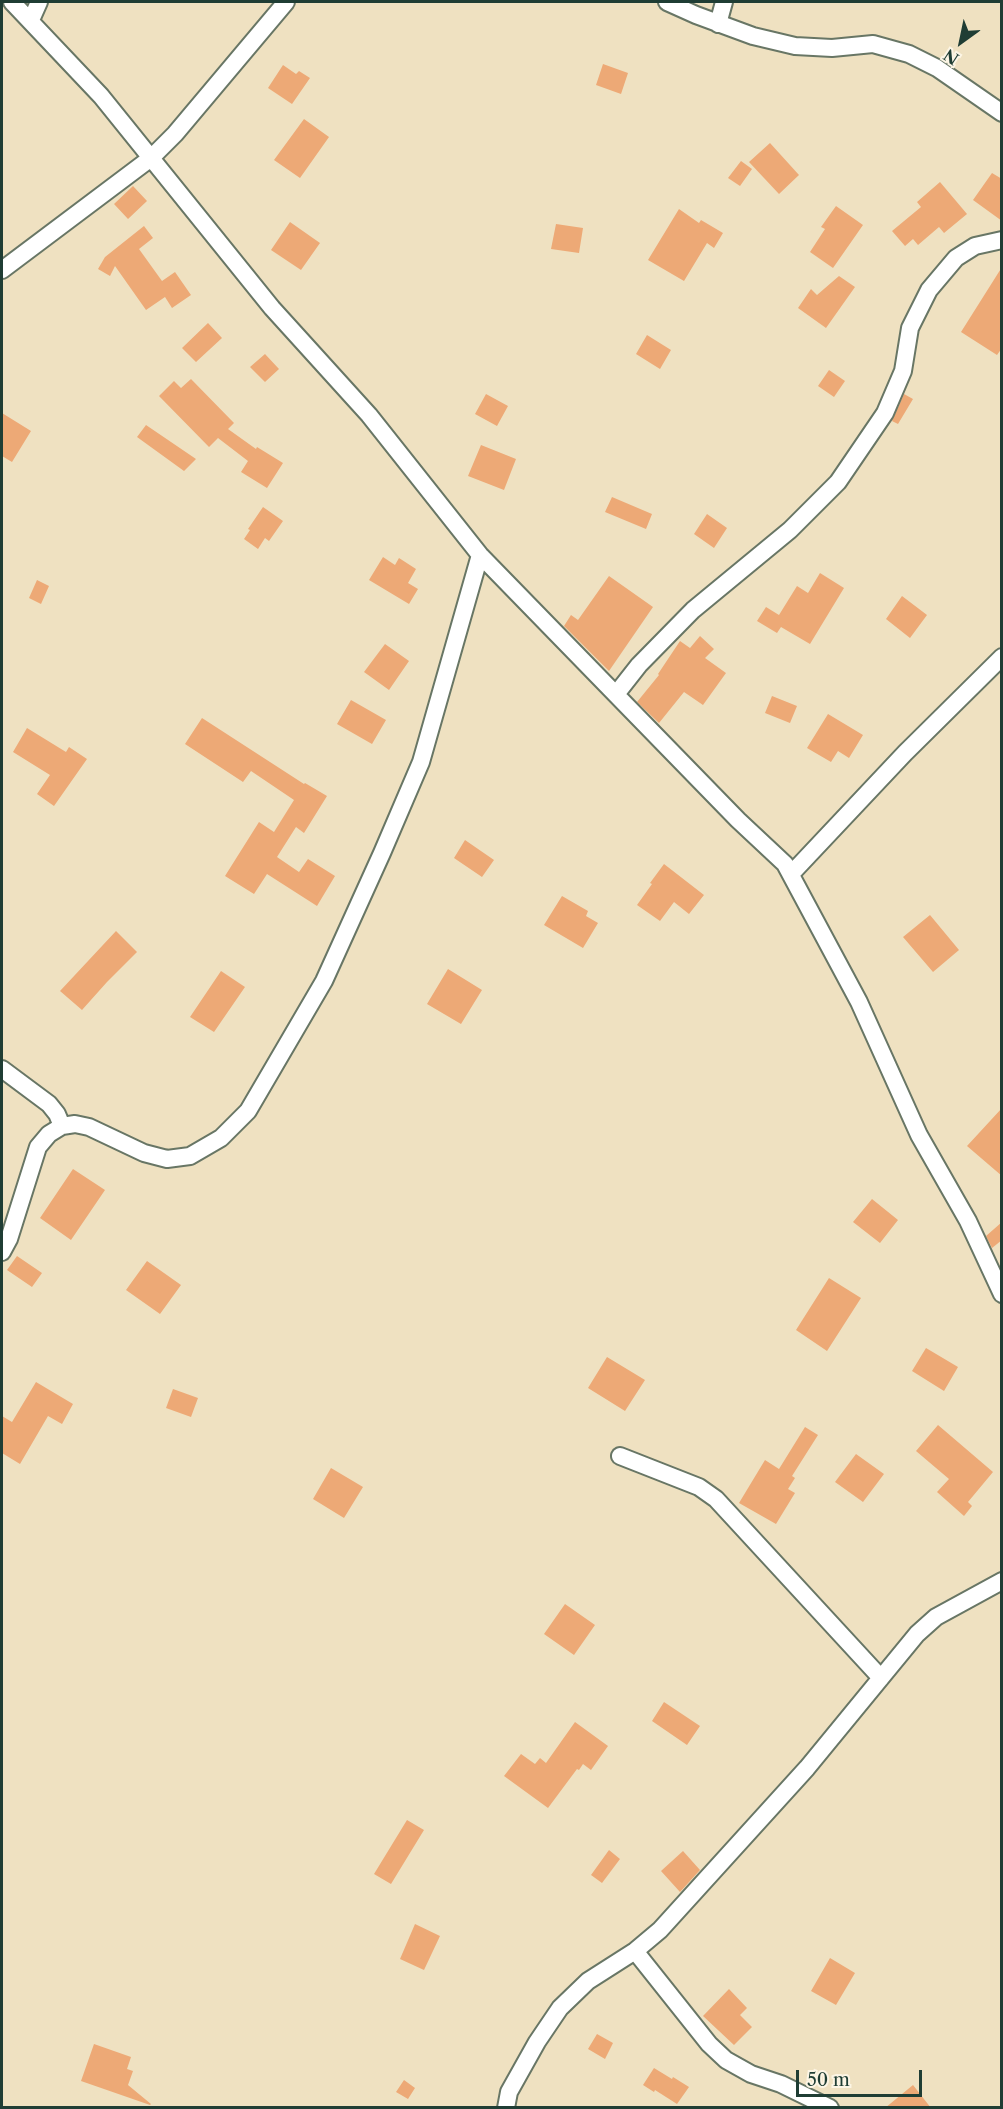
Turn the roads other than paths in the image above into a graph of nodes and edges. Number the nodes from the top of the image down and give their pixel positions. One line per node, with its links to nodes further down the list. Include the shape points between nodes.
1 (12, 2): 6 (street)
2 (39, 2): 6 (street)
3 (286, 2): 9 (street)
4 (667, 2): 7 (street)
5 (724, 2): 7 (street)
6 (31, 20): 9 (street)
7 (718, 24): 8 (street, via 795,46 873,44 909,54 938,68)
8 (1002, 113)
9 (151, 158): 11 (street); 12 (street, via 272,308 369,415)
10 (1002, 240): 14 (street, via 975,246 956,258 929,290 910,328 903,371 885,413 838,482 790,530 676,626)
11 (2, 270)
12 (480, 555): 14 (street); 17 (street, via 421,762 324,981 248,1111 221,1138 190,1156 167,1159 144,1153 89,1127)
13 (1002, 657): 15 (street)
14 (617, 693): 15 (street)
15 (792, 873): 19 (street, via 859,1002 919,1135 968,1221)
16 (2, 1069): 17 (street, via 49,1104)
17 (62, 1126): 18 (street, via 38,1147)
18 (2, 1252)
19 (1002, 1294)
20 (620, 1456): 22 (street, via 699,1487 716,1499)
21 (1002, 1581): 22 (street, via 936,1617)
22 (881, 1678): 23 (street, via 807,1768 660,1930)
23 (634, 1951): 24 (street, via 588,1981 560,2008 514,2082); 25 (street, via 726,2060)
24 (506, 2108)
25 (830, 2108)

